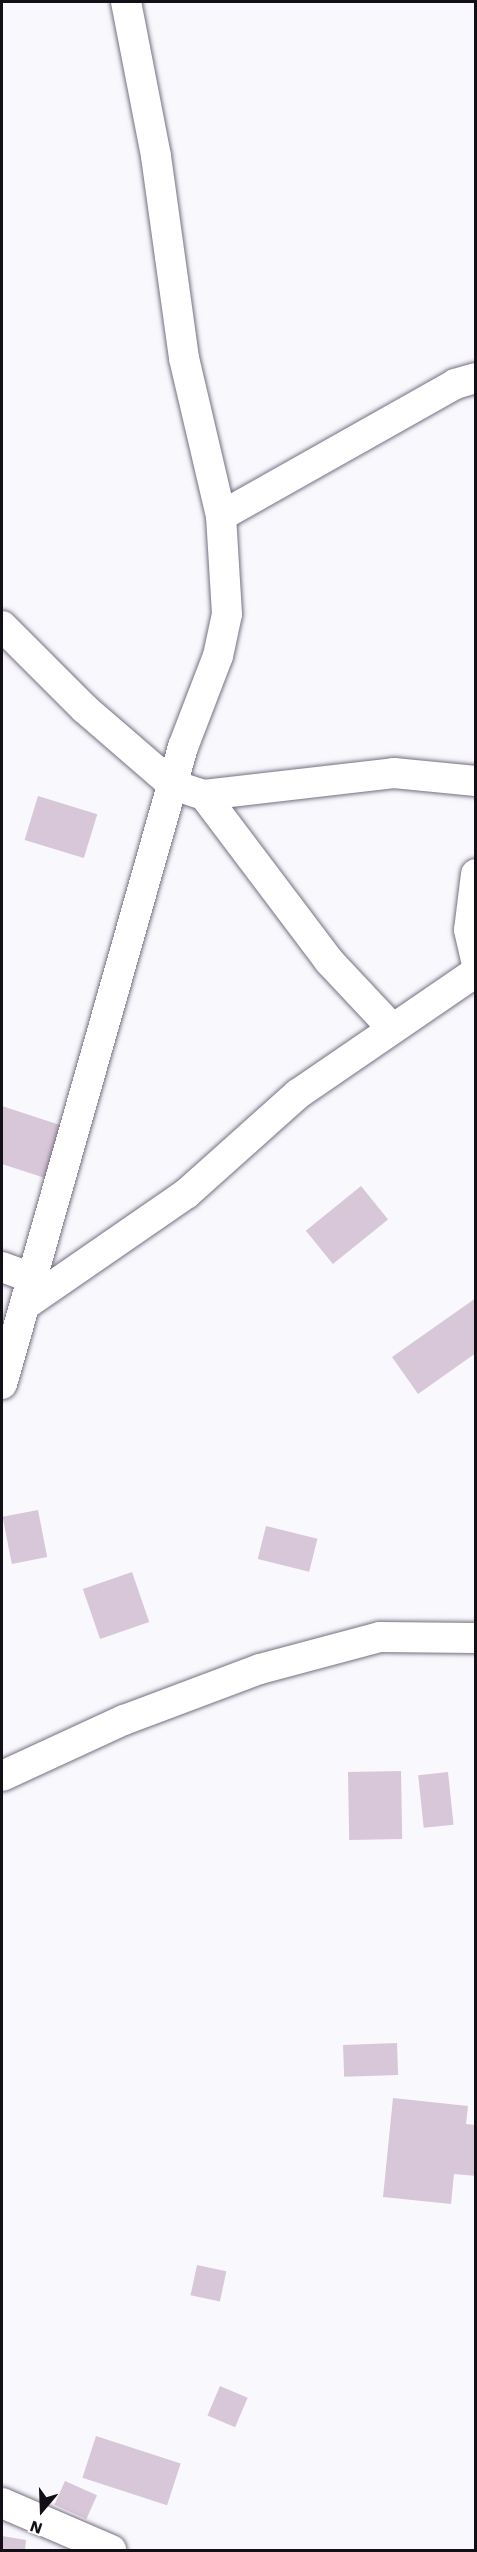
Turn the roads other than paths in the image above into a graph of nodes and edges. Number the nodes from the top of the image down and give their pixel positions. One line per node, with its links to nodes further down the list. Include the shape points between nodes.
1 (126, 2): 3 (street, via 156,156 184,358)
2 (476, 378): 3 (street, via 455,384)
3 (221, 516): 6 (street, via 227,614 218,656)
4 (2, 626): 6 (street, via 85,709)
5 (476, 781): 7 (street, via 394,773)
6 (173, 785): 7 (street); 13 (street)
7 (204, 795): 11 (street, via 329,961)
8 (476, 874): 9 (street, via 469,906)
9 (476, 960)
10 (476, 972): 11 (street)
11 (392, 1029): 13 (street, via 298,1094 186,1194)
12 (2, 1267): 13 (street)
13 (29, 1291): 14 (street)
14 (2, 1384)
15 (476, 1638): 16 (street, via 380,1637 260,1668 124,1720)
16 (2, 1776)
17 (2, 2503): 18 (street)
18 (111, 2550)

